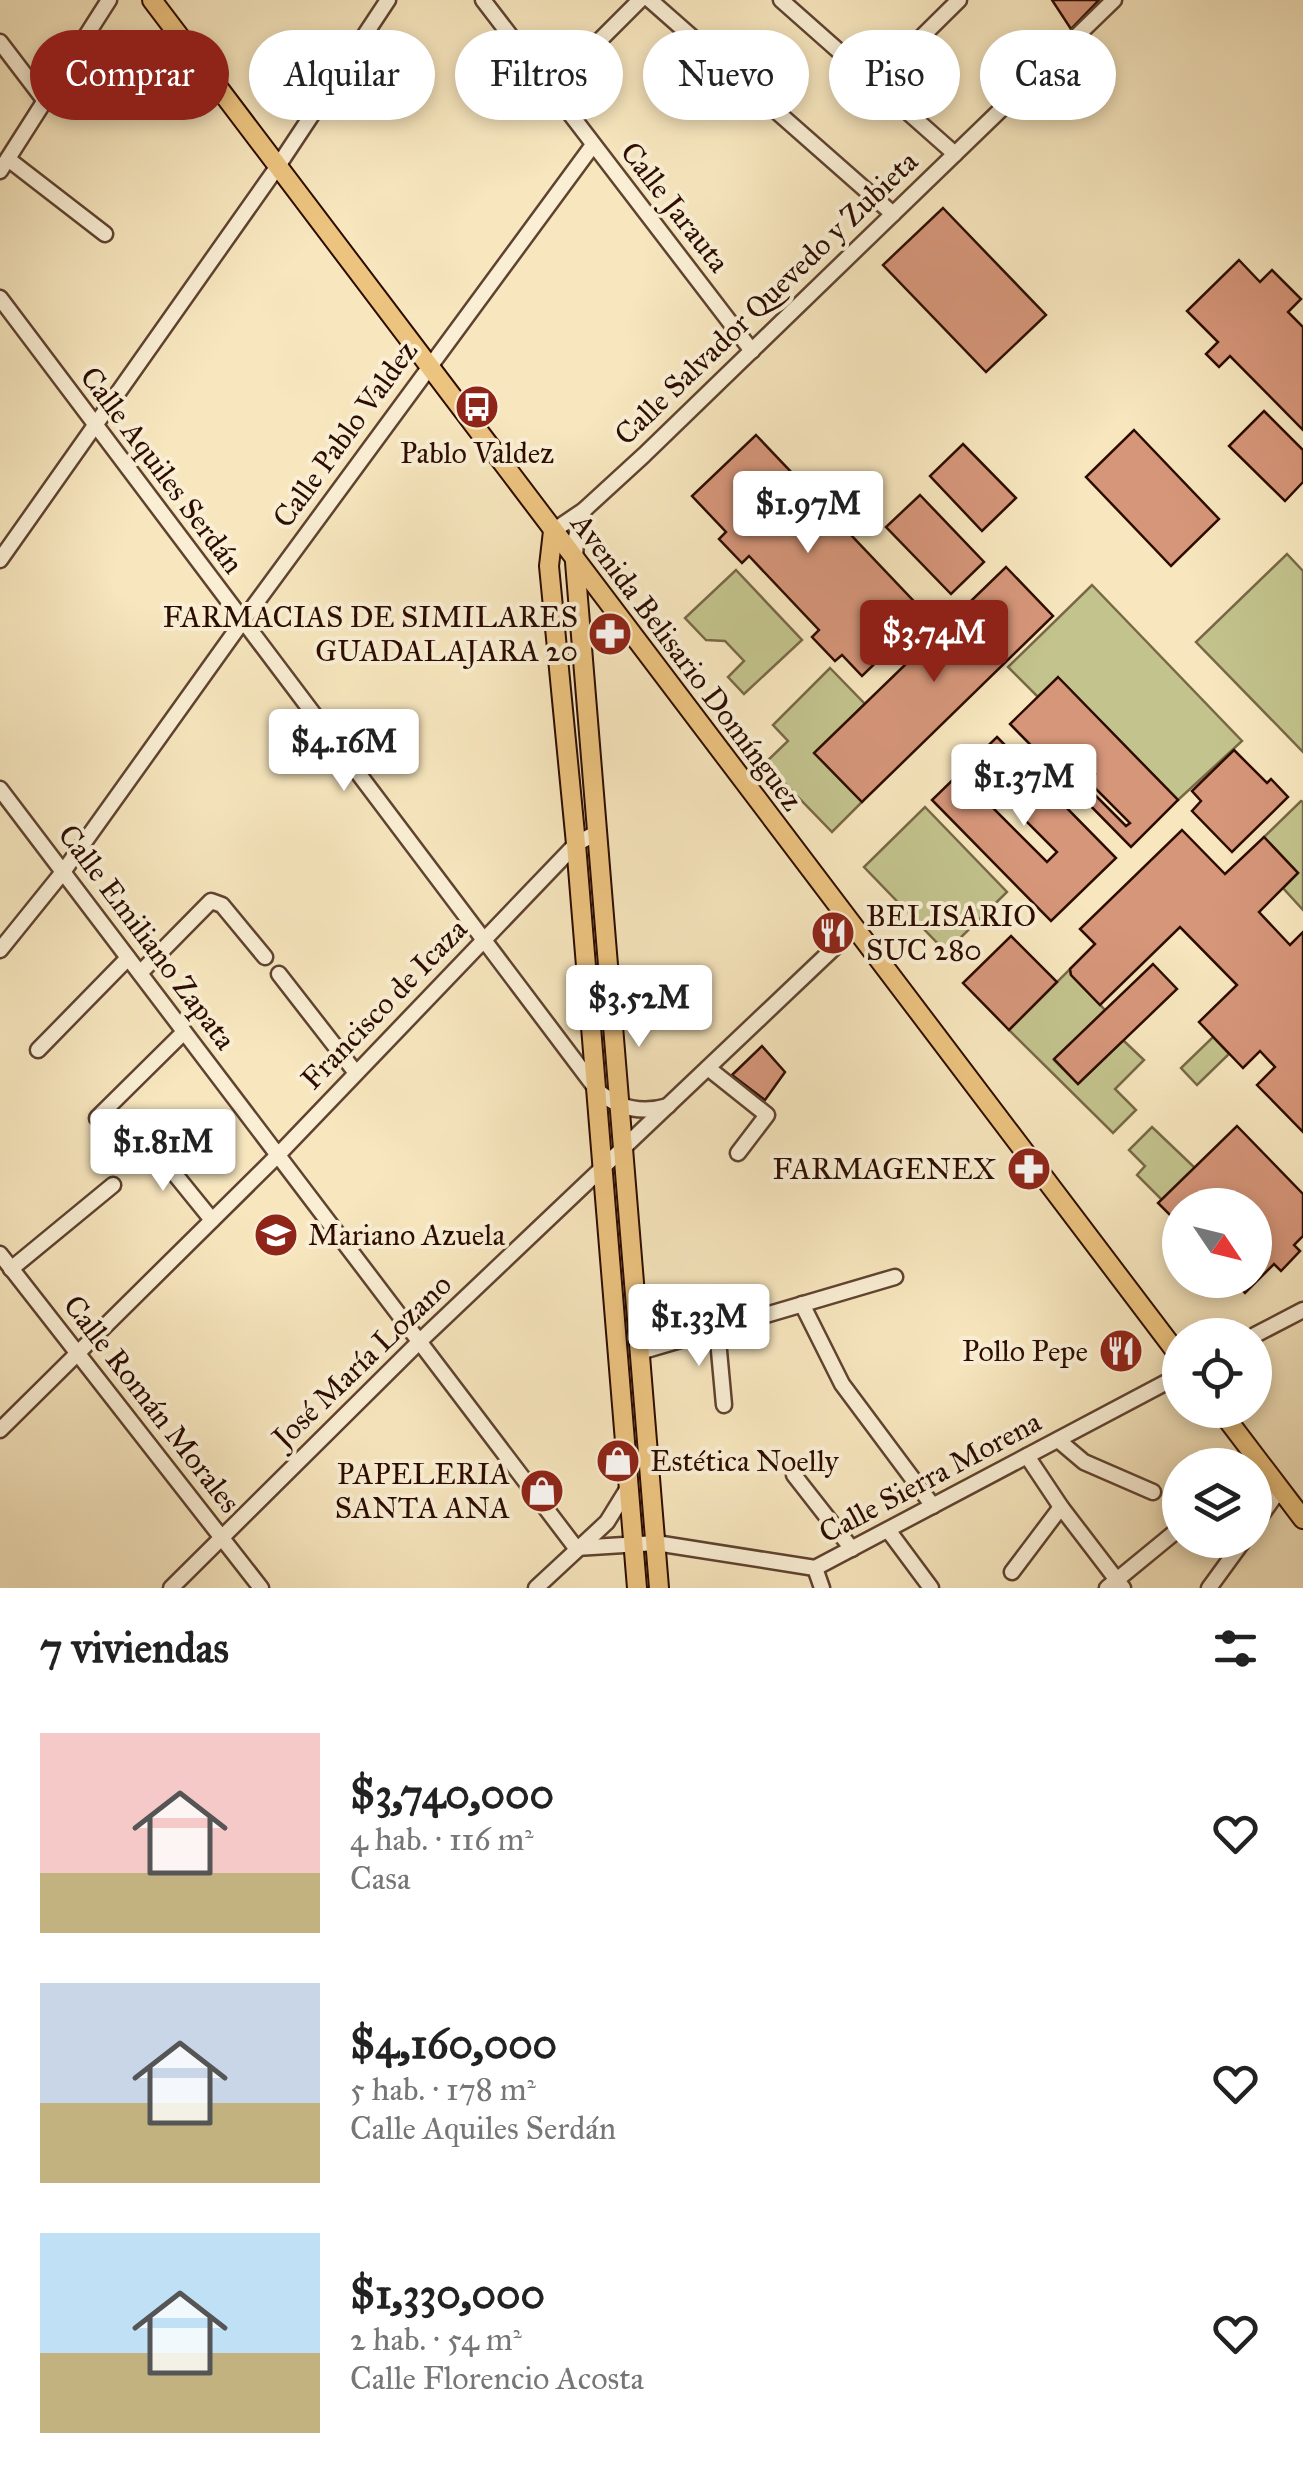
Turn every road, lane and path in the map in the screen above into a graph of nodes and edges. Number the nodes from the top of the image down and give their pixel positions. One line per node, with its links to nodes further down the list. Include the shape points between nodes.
1 (109, 0): 10 (street)
2 (152, 0): 23 (main road, Avenida Belisario Domínguez)
3 (388, 0): 23 (street)
4 (483, 0): 11 (street, Calle Jarauta)
5 (640, 0): 12 (street)
6 (650, 0): 24 (street)
7 (781, 0): 15 (street)
8 (958, 0): 13 (street)
9 (1114, 0): 21 (street, Calle Salvador Quevedo y Zubieta)
10 (90, 30)
11 (506, 30)
12 (610, 30)
13 (928, 30)
14 (0, 42): 16 (street)
15 (829, 43)
16 (30, 82)
17 (32, 120): 22 (street)
18 (574, 120): 20 (street, Calle Jarauta)
19 (916, 120): 21 (street)
20 (593, 145): 27 (street, Calle Jarauta); 28 (street, Calle Pablo Valdez)
21 (955, 154): 24 (street, Calle Salvador Quevedo y Zubieta)
22 (4, 165): 25 (street)
23 (278, 166): 28 (main road, Avenida Belisario Domínguez); 29 (street)
24 (893, 214): 27 (street, Calle Salvador Quevedo y Zubieta)
25 (105, 234)
26 (0, 298): 29 (street, Calle Aquiles Serdán)
27 (752, 351): 30 (street, Calle Salvador Quevedo y Zubieta)
28 (429, 366): 31 (main road, Avenida Belisario Domínguez); 34 (street, Calle Pablo Valdez)
29 (95, 426): 32 (street); 34 (street, Calle Aquiles Serdán)
30 (584, 510): 31 (street, Calle Salvador Quevedo y Zubieta); 33 (street)
31 (553, 531): 33 (main road, Avenida Belisario Domínguez); 37 (main road, via 549,566)
32 (0, 560)
33 (575, 561): 36 (main road); 39 (main road, Avenida Belisario Domínguez)
34 (242, 622): 38 (street, Calle Pablo Valdez); 40 (street, Calle Aquiles Serdán)
35 (0, 788): 38 (street, Calle Emiliano Zapata)
36 (598, 832): 37 (street, Francisco de Icaza); 51 (main road)
37 (576, 844): 40 (street, Francisco de Icaza); 50 (main road)
38 (63, 872): 41 (street, Calle Pablo Valdez); 43 (street, Calle Emiliano Zapata)
39 (854, 928): 48 (street, José María Lozano); 68 (main road, Avenida Belisario Domínguez)
40 (482, 941): 49 (street, Francisco de Icaza); 50 (street, Calle Aquiles Serdán)
41 (0, 950)
42 (264, 957): 44 (street, via 222,904 212,901)
43 (128, 958): 44 (street, Calle Emiliano Zapata); 47 (street)
44 (140, 973): 46 (street, Calle Emiliano Zapata)
45 (280, 974): 49 (street)
46 (184, 1032): 53 (street); 57 (street, Calle Emiliano Zapata)
47 (38, 1050)
48 (708, 1068): 52 (street, José María Lozano); 56 (street, via 768,1115)
49 (356, 1074): 57 (street, Francisco de Icaza)
50 (597, 1090): 51 (street, Calle Aquiles Serdán); 58 (main road)
51 (620, 1106): 52 (street); 55 (main road)
52 (668, 1106): 55 (street, José María Lozano)
53 (96, 1118)
54 (148, 1141): 60 (street)
55 (623, 1148): 58 (street, José María Lozano); 71 (main road)
56 (738, 1154)
57 (278, 1155): 60 (street, Francisco de Icaza); 69 (street, Calle Emiliano Zapata)
58 (603, 1168): 69 (street, José María Lozano); 79 (main road)
59 (113, 1185): 62 (street)
60 (212, 1220): 70 (street, Francisco de Icaza)
61 (0, 1254): 62 (street, Calle Román Morales)
62 (11, 1269): 70 (street, Calle Román Morales)
63 (895, 1277): 64 (street)
64 (802, 1304): 67 (street); 83 (street, via 842,1384)
65 (1303, 1310): 66 (street)
66 (1272, 1326)
67 (717, 1329): 71 (street); 73 (street)
68 (1162, 1333)
69 (421, 1340): 87 (street, José María Lozano); 91 (street, Calle Emiliano Zapata)
70 (76, 1352): 75 (street, Francisco de Icaza); 87 (street, Calle Román Morales)
71 (640, 1352): 88 (main road)
72 (1162, 1385): 76 (street, Calle Sierra Morena)
73 (724, 1405)
74 (1234, 1428): 80 (main road)
75 (0, 1430)
76 (1058, 1440): 77 (street, Calle Sierra Morena); 81 (street, via 1084,1462)
77 (1028, 1456): 83 (street, Calle Sierra Morena); 84 (street)
78 (794, 1475): 92 (street)
79 (628, 1487): 90 (main road); 91 (street, via 607,1522)
80 (1280, 1490): 82 (street); 85 (main road)
81 (1152, 1492)
82 (1272, 1501)
83 (933, 1506): 86 (street, Calle Sierra Morena)
84 (1061, 1508): 95 (street); 96 (street)
85 (1303, 1519)
86 (888, 1530): 92 (street, Calle Sierra Morena); 103 (street)
87 (221, 1536): 97 (street, José María Lozano); 98 (street, Calle Román Morales)
88 (656, 1544): 90 (street, Calle Sierra Morena); 94 (street, Calle Sierra Morena); 101 (main road)
89 (1162, 1544): 96 (street)
90 (633, 1545): 91 (street, Calle Sierra Morena); 100 (main road)
91 (576, 1548): 99 (street)
92 (852, 1549): 94 (street, Calle Sierra Morena)
93 (1231, 1558): 104 (street)
94 (815, 1568): 102 (street)
95 (1012, 1572)
96 (1115, 1586)
97 (171, 1588)
98 (261, 1588)
99 (536, 1588)
100 (637, 1588)
101 (659, 1588)
102 (822, 1588)
103 (932, 1588)
104 (1209, 1588)

